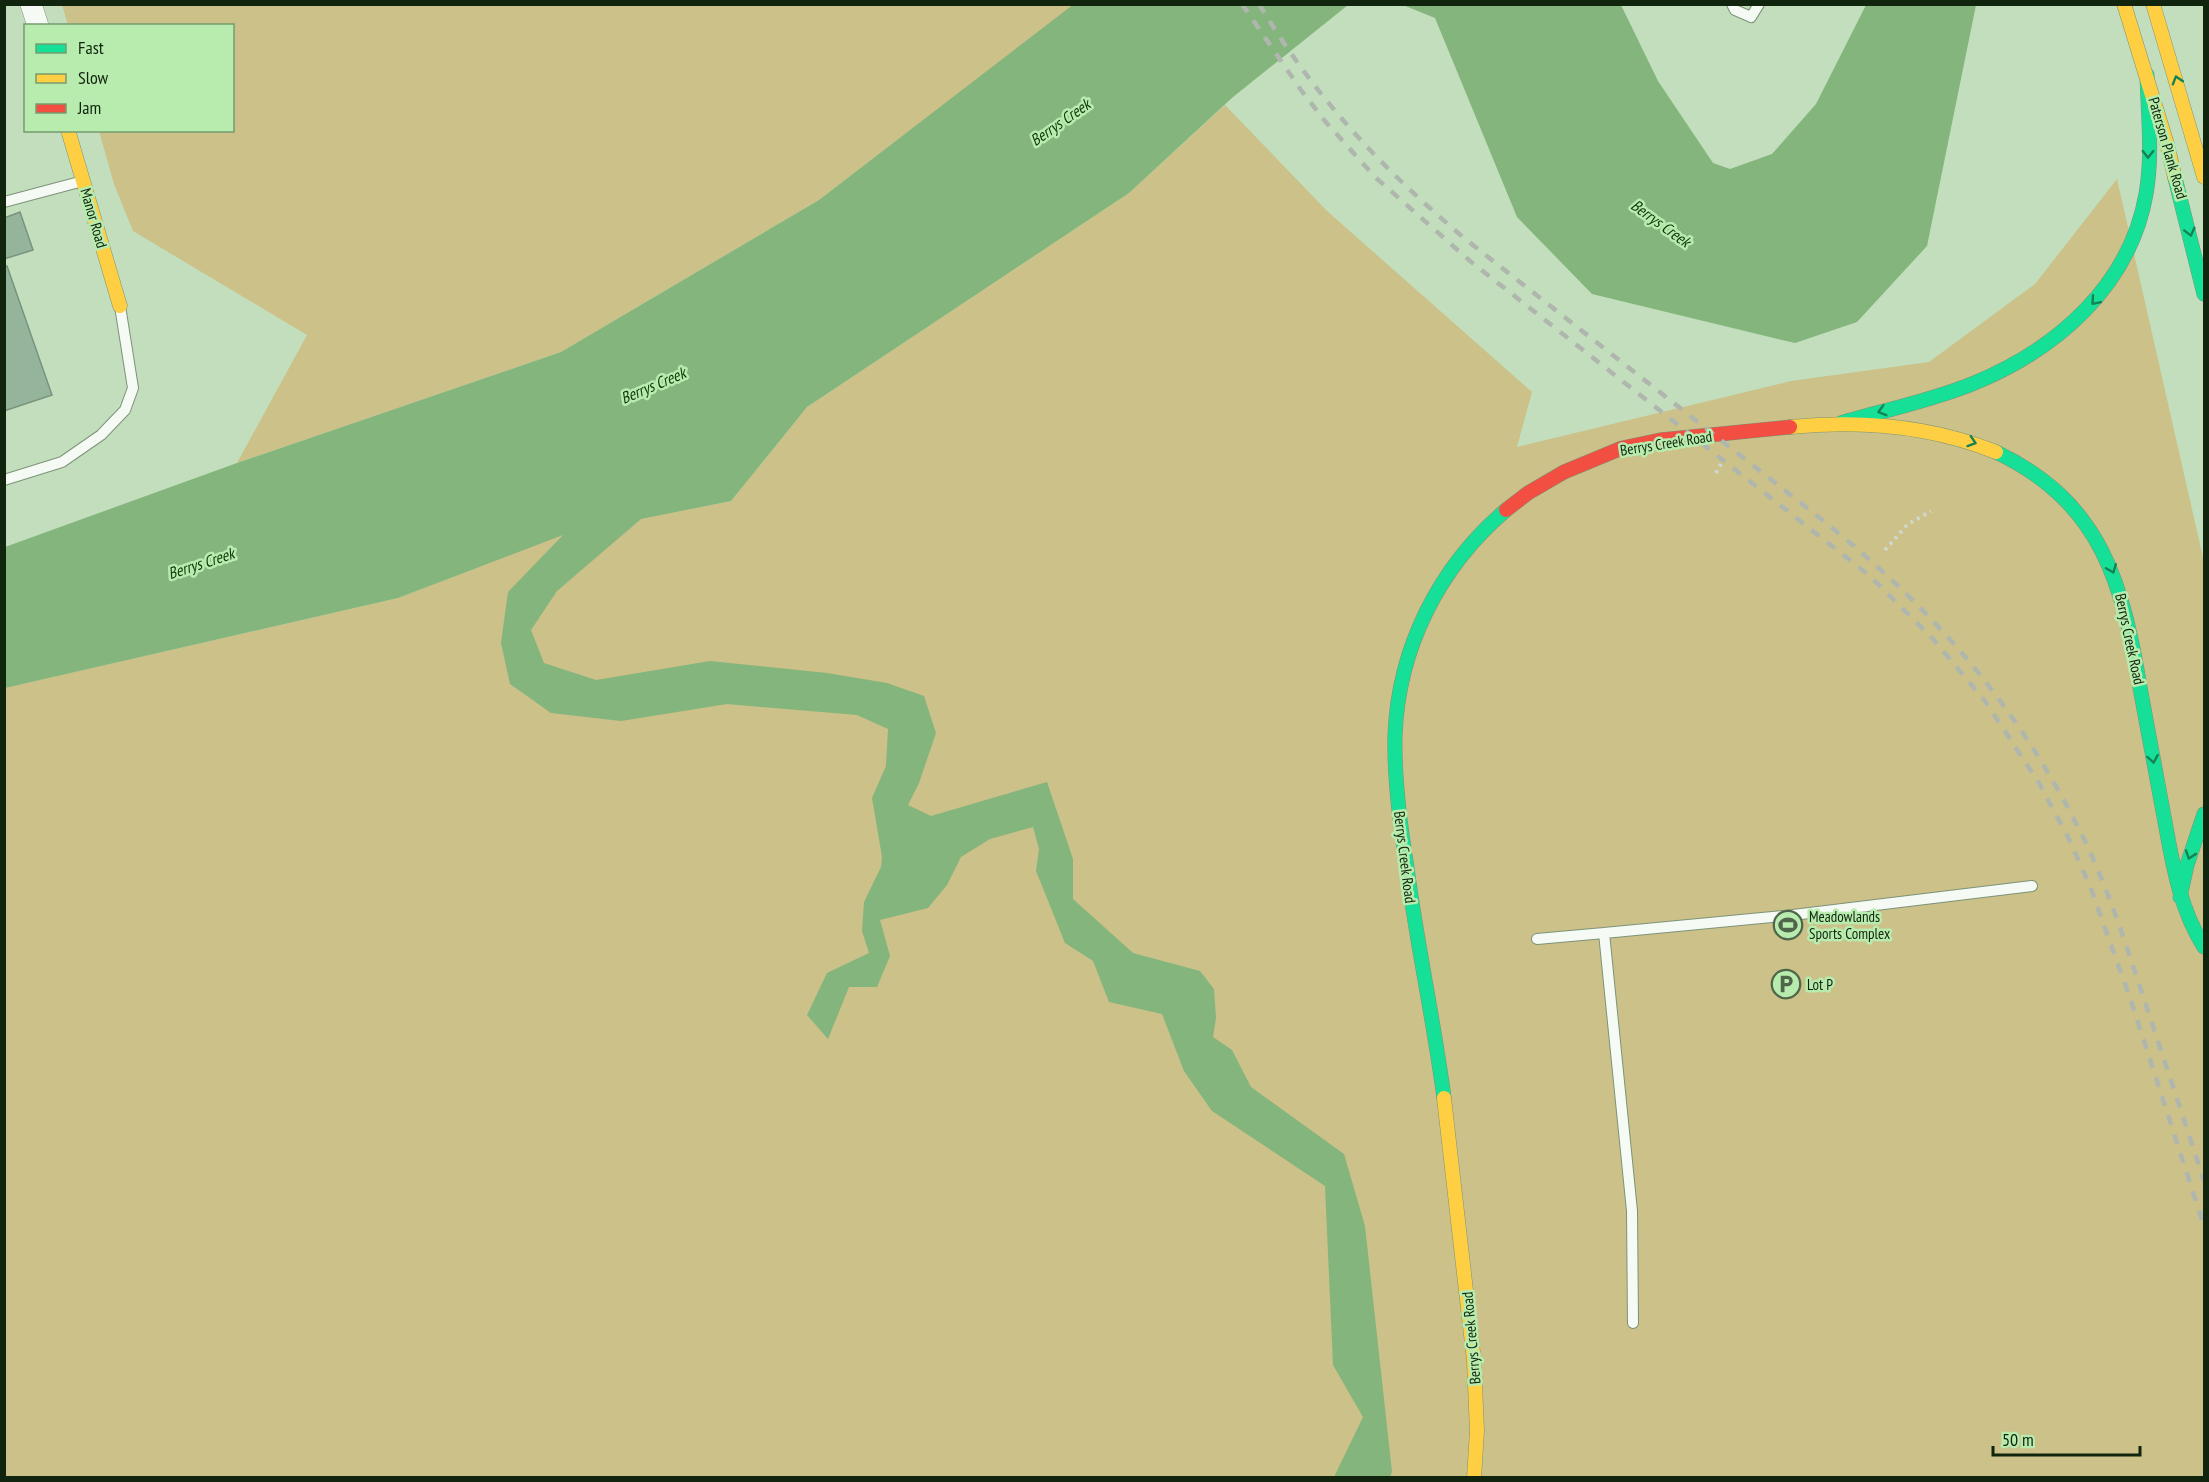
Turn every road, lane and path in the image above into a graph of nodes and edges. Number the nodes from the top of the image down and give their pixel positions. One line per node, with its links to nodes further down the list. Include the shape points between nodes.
1 (31, 4): 6 (street)
2 (1732, 4): 3 (lane, via 1735,10 1751,16)
3 (1759, 4)
4 (2124, 4): 7 (street, Paterson Plank Road)
5 (2153, 4): 9 (street, Paterson Plank Road, one-way to 5, via 2193,119)
6 (37, 24)
7 (2147, 75): 12 (street, Paterson Plank Road, one-way to 12); 14 (street, one-way to 14, via 2148,160 2143,208 2127,253 2097,300 2047,343 2001,372 1949,392)
8 (69, 132): 10 (street, Manor Road)
9 (2205, 177)
10 (83, 181): 11 (lane); 13 (street, Manor Road)
11 (4, 202)
12 (2205, 294)
13 (120, 306): 17 (lane, via 133,388 125,410 101,435 62,462)
14 (1841, 423): 22 (street, Berrys Creek Road, one-way to 22, via 1940,433 1989,447 2046,483 2093,534 2124,602); 27 (street, Berrys Creek Road, via 1647,443 1621,448 1574,466 1509,507 1472,542 1443,582 1412,646 1396,716 1397,790 1457,1193 1476,1375)
15 (1720, 464): 16 (path)
16 (1716, 473)
17 (4, 480)
18 (1931, 511): 19 (path, via 1908,524)
19 (1885, 550)
20 (2205, 814): 22 (street, one-way to 22)
21 (2031, 886): 23 (lane)
22 (2180, 897): 25 (street, Berrys Creek Road, via 2192,929)
23 (1604, 933): 24 (lane); 26 (lane, via 1632,1211)
24 (1537, 939)
25 (2205, 947)
26 (1633, 1323)
27 (1474, 1478)

